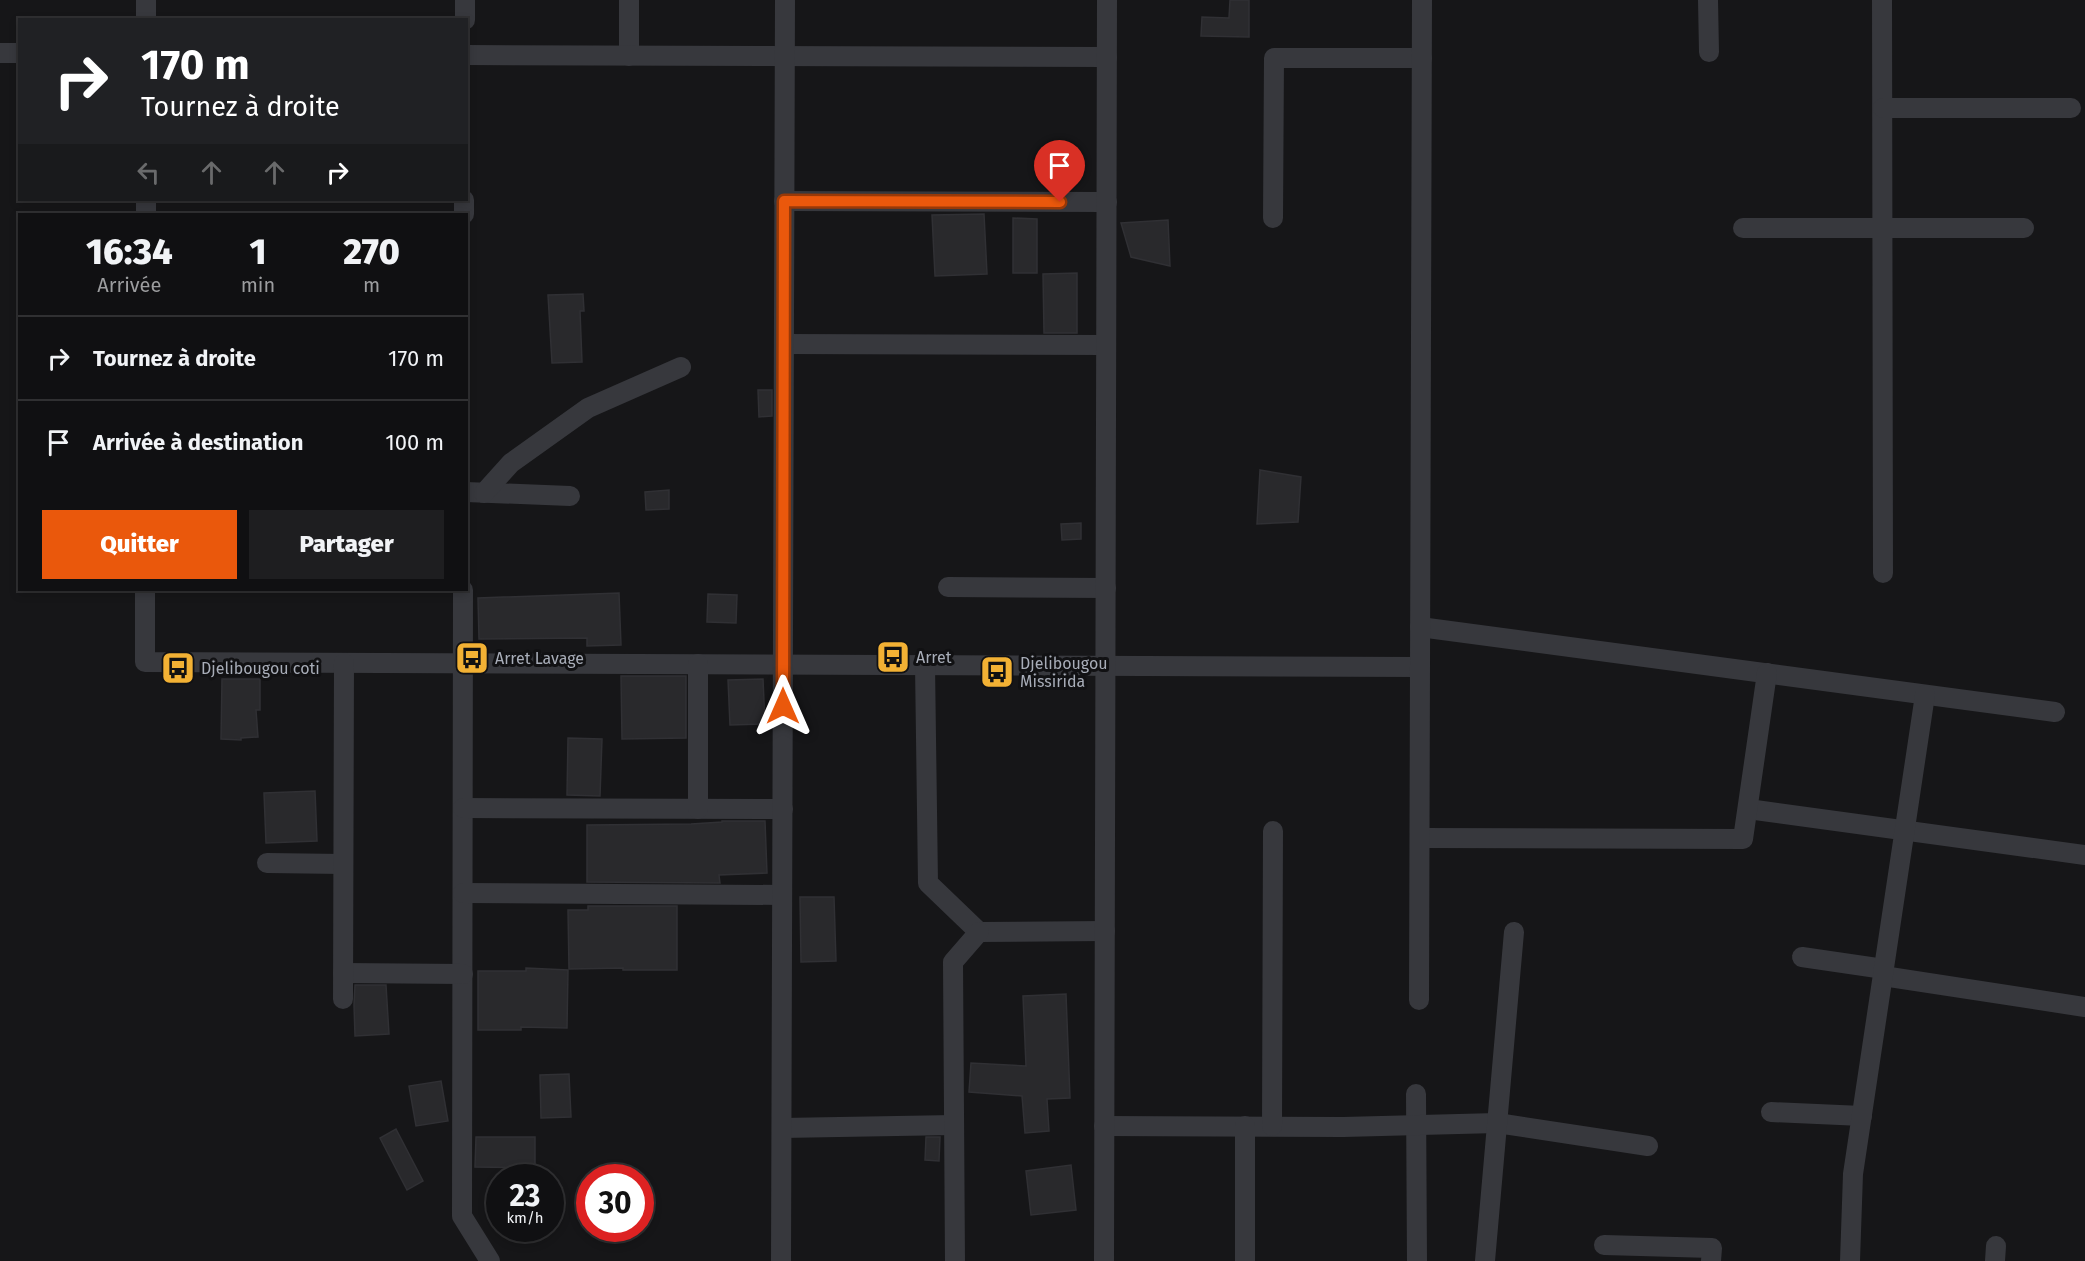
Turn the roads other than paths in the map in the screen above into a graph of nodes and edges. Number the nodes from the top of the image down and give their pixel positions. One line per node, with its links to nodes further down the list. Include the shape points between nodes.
1 (146, 0): 9 (street)
2 (465, 0): 10 (street)
3 (629, 0): 15 (street)
4 (785, 0): 16 (street)
5 (1107, 0): 17 (street)
6 (1422, 0): 18 (street)
7 (1708, 0): 11 (street)
8 (1882, 0): 19 (street)
9 (146, 18)
10 (465, 18)
11 (1709, 52)
12 (0, 53): 13 (street)
13 (18, 53)
14 (468, 55): 15 (street)
15 (629, 56): 16 (street)
16 (784, 56): 17 (street); 21 (street)
17 (1107, 57): 22 (street)
18 (1422, 58): 23 (street, via 1274,58); 37 (street)
19 (1882, 108): 20 (street); 25 (street)
20 (2071, 108)
21 (784, 201): 22 (street); 27 (street)
22 (1107, 202): 28 (street)
23 (1273, 218)
24 (1743, 228): 25 (street)
25 (1883, 228): 26 (street); 32 (street)
26 (2024, 228)
27 (784, 344): 28 (street); 41 (street)
28 (1106, 345): 34 (street)
29 (681, 367): 30 (street, via 588,408)
30 (475, 493): 31 (street)
31 (570, 496)
32 (1883, 573)
33 (948, 588): 34 (street)
34 (1106, 588): 43 (street)
35 (145, 591): 38 (street, via 145,662)
36 (464, 591): 39 (street)
37 (1420, 627): 44 (street); 45 (street)
38 (344, 663): 39 (street); 57 (street)
39 (463, 663): 40 (street); 48 (street)
40 (699, 664): 41 (street); 50 (street)
41 (783, 664): 42 (street); 51 (street)
42 (925, 665): 43 (street); 61 (street, via 928,883)
43 (1106, 666): 44 (street); 60 (street)
44 (1420, 667): 54 (street)
45 (1767, 673): 46 (street); 49 (street)
46 (1925, 694): 47 (street); 52 (street)
47 (2055, 712)
48 (463, 808): 50 (street); 58 (street)
49 (1748, 808): 52 (street); 54 (street, via 1743,839)
50 (698, 809): 51 (street)
51 (783, 809): 59 (street)
52 (1905, 830): 55 (street); 65 (street)
53 (1273, 831): 78 (street)
54 (1420, 838): 68 (street)
55 (2085, 855)
56 (267, 863): 57 (street)
57 (343, 864): 64 (street)
58 (463, 894): 59 (street); 66 (street)
59 (782, 895): 79 (street)
60 (1105, 931): 61 (street); 76 (street)
61 (979, 932): 74 (street, via 953,962)
62 (1514, 932): 73 (street)
63 (1802, 957): 65 (street)
64 (343, 973): 66 (street); 67 (street)
65 (1883, 973): 69 (street); 72 (street)
66 (463, 974): 82 (street, via 462,1216)
67 (343, 999)
68 (1419, 1000)
69 (2085, 1007)
70 (1416, 1094): 75 (street)
71 (1771, 1112): 72 (street)
72 (1862, 1116): 90 (street, via 1853,1174)
73 (1497, 1123): 75 (street); 80 (street); 88 (street)
74 (954, 1125): 79 (street); 84 (street)
75 (1416, 1125): 78 (street); 87 (street)
76 (1104, 1126): 77 (street); 85 (street)
77 (1245, 1126): 78 (street); 86 (street)
78 (1272, 1126)
79 (782, 1128): 83 (street)
80 (1648, 1146)
81 (1604, 1245): 89 (street, via 1712,1248)
82 (490, 1261)
83 (781, 1261)
84 (955, 1261)
85 (1104, 1261)
86 (1245, 1261)
87 (1417, 1261)
88 (1485, 1261)
89 (1711, 1261)
90 (1850, 1261)

